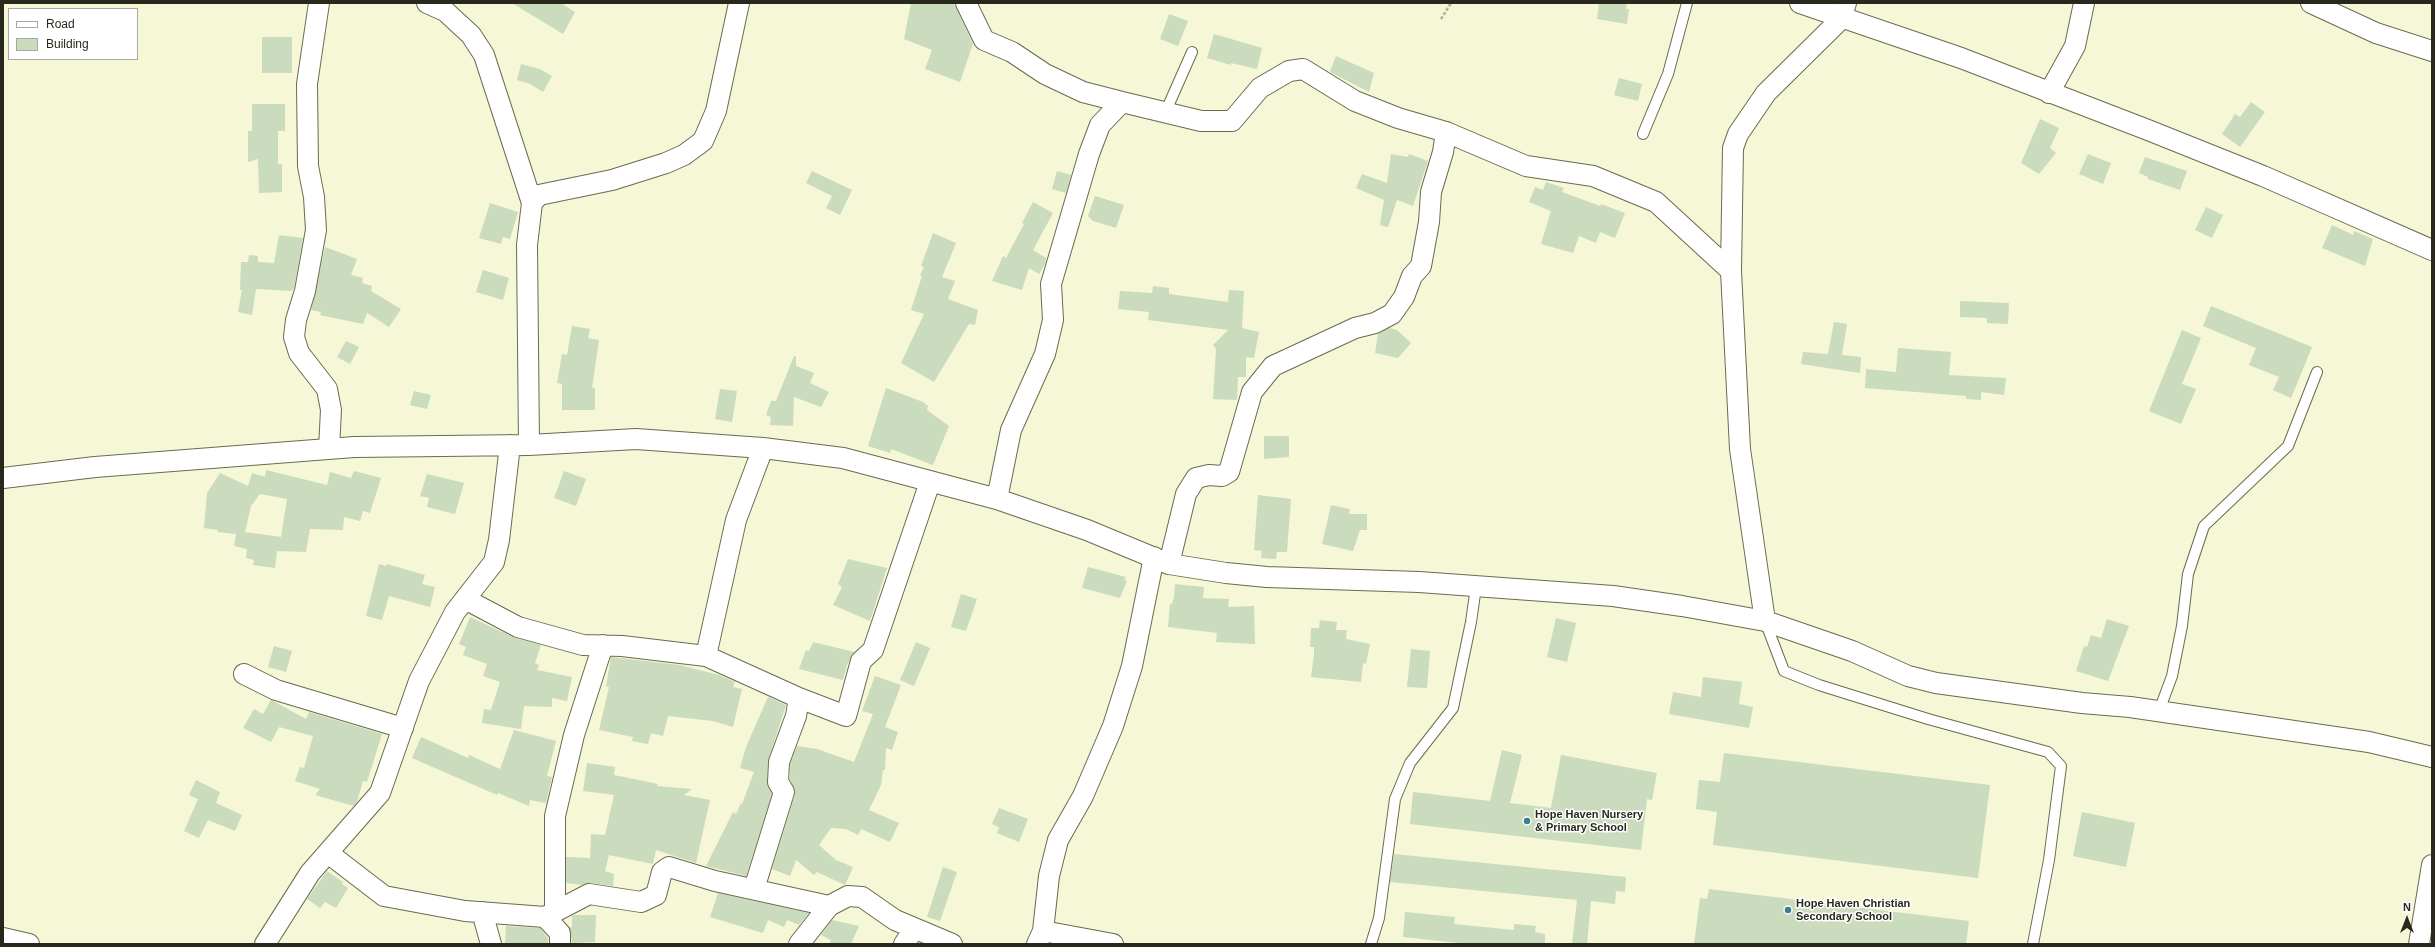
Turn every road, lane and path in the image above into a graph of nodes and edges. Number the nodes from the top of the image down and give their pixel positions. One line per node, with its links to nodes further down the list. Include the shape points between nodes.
1 (318, 3): 25 (street, via 307,84 308,166 314,197 316,230 294,337 299,353 327,389 331,410)
2 (427, 3): 19 (street, via 445,11 471,35 484,55)
3 (739, 3): 19 (street, via 716,111 703,141 666,163 612,180 540,195)
4 (966, 3): 15 (street, via 984,40 1012,52 1045,74 1083,92)
5 (1451, 3): 11 (path)
6 (1687, 3): 18 (lane, via 1668,74)
7 (1800, 3): 10 (street)
8 (2084, 3): 14 (street, via 2075,46)
9 (2311, 3): 12 (street, via 2376,33)
10 (1844, 11): 14 (street); 21 (street, via 1766,93 1738,134 1733,148)
11 (1441, 19)
12 (2432, 50)
13 (1192, 52): 16 (lane)
14 (2050, 93): 20 (street, via 2263,176)
15 (1122, 102): 16 (street); 28 (street, via 1100,125 1089,154 1051,284 1053,320 1045,354 1011,430)
16 (1165, 113): 17 (street, via 1201,121 1232,121 1260,88 1289,71 1302,69 1355,101 1398,118)
17 (1446, 132): 21 (street, via 1526,166 1593,176 1656,202); 29 (street, via 1431,192 1429,222 1421,266 1412,276 1404,297 1392,314 1272,366 1252,392 1229,472 1222,476 1196,478 1186,494)
18 (1642, 134)
19 (532, 204): 23 (street, via 527,245)
20 (2432, 250)
21 (1731, 271): 32 (street, via 1740,449)
22 (2317, 372): 37 (lane, via 2288,446 2204,526 2188,574 2182,626 2172,676)
23 (520, 445): 24 (street, via 636,439); 25 (street); 31 (street, via 494,562)
24 (763, 448): 27 (street, via 843,458); 34 (street, via 736,520)
25 (329, 449): 26 (street, via 95,467)
26 (3, 478)
27 (930, 482): 28 (street); 36 (street, via 873,650 861,661 846,716)
28 (997, 499): 29 (street, via 1087,530)
29 (1161, 560): 30 (street, via 1226,573 1267,577 1367,579); 47 (street, via 1113,726 1083,796 1058,840 1049,876)
30 (1476, 587): 32 (street, via 1613,596); 56 (lane, via 1453,708 1410,763 1395,799 1379,918)
31 (465, 599): 33 (street, via 518,627 583,645); 38 (street, via 454,612 419,681)
32 (1765, 621): 37 (street, via 1852,651 1908,676 1936,683); 57 (lane, via 1784,671 1819,685 1928,719 2048,752 2062,766 2049,860)
33 (603, 645): 34 (street); 45 (street, via 574,735 555,816)
34 (706, 656): 36 (street)
35 (244, 674): 38 (street, via 276,690)
36 (799, 698): 42 (street, via 796,716 779,762 778,782 784,792)
37 (2159, 712): 39 (street, via 2369,742)
38 (403, 728): 40 (street, via 380,793)
39 (2432, 757)
40 (328, 853): 44 (street, via 384,896 414,903); 50 (street, via 310,873)
41 (2432, 865): 58 (street)
42 (754, 889): 43 (street); 45 (street, via 715,881 669,867 662,872 656,895 641,902 589,894)
43 (829, 906): 46 (street, via 848,896 862,897 895,920); 53 (street)
44 (482, 912): 45 (street); 51 (street)
45 (550, 914): 52 (street, via 560,933)
46 (909, 936): 54 (street)
47 (1040, 937): 55 (street)
48 (3, 938): 49 (street)
49 (29, 944)
50 (265, 944)
51 (491, 944)
52 (560, 944)
53 (799, 944)
54 (952, 944)
55 (1113, 944)
56 (1371, 944)
57 (2033, 944)
58 (2419, 944)

